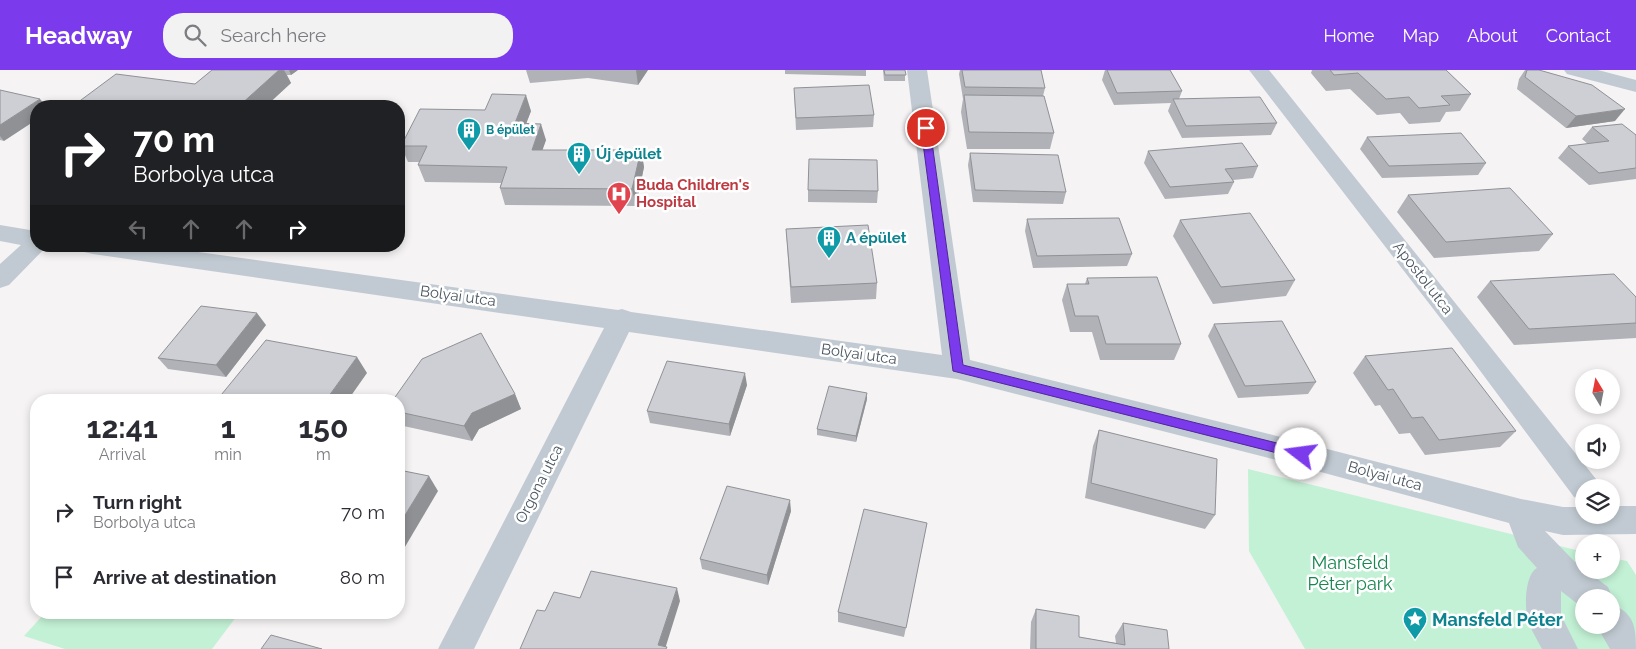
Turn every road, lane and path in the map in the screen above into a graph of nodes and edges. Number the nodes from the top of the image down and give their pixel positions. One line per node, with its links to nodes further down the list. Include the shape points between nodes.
1 (917, 70): 11 (street)
2 (1259, 70): 12 (street, Apostol utca)
3 (1574, 70): 4 (street)
4 (1636, 86)
5 (0, 233): 6 (street)
6 (30, 238)
7 (30, 251): 9 (street)
8 (136, 252): 10 (street, Bolyai utca)
9 (0, 279)
10 (622, 320): 11 (street, Bolyai utca); 20 (street, Orgona utca)
11 (957, 368): 13 (street, Bolyai utca, via 1265,444)
12 (1578, 479)
13 (1521, 513): 15 (street, Bolyai utca); 17 (street, via 1529,537)
14 (1620, 519): 16 (street)
15 (1575, 520)
16 (1636, 541)
17 (1562, 572): 18 (street); 21 (street, via 1544,582 1544,617)
18 (1584, 589)
19 (1620, 634): 22 (street)
20 (456, 649)
21 (1560, 649)
22 (1630, 649)

